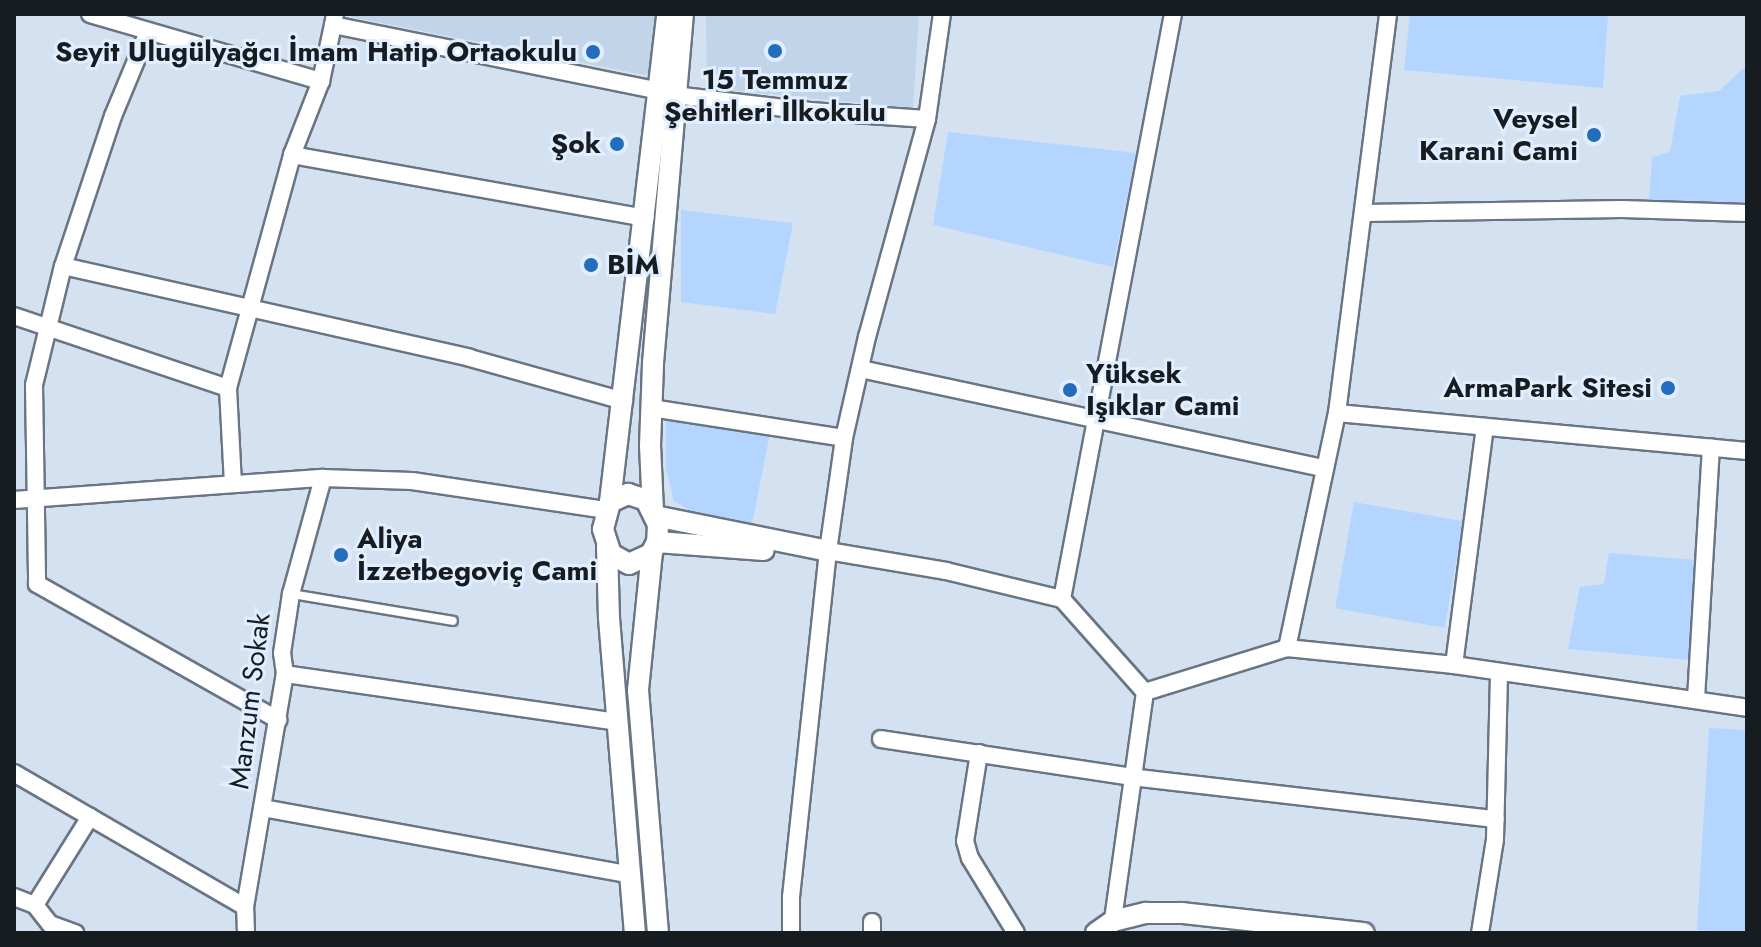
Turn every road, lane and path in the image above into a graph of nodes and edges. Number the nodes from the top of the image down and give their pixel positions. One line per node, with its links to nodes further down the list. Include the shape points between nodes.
1 (90, 14): 8 (street)
2 (667, 14): 10 (street)
3 (683, 14): 10 (street)
4 (942, 14): 11 (street)
5 (1173, 14): 25 (street)
6 (1388, 14): 13 (street)
7 (334, 20): 9 (street); 10 (street)
8 (148, 32): 9 (street); 16 (street, via 113,116)
9 (321, 81): 12 (street)
10 (666, 93): 11 (street); 15 (street); 23 (street)
11 (927, 119): 20 (street)
12 (292, 155): 15 (street); 17 (street)
13 (1364, 213): 14 (street); 24 (street)
14 (1747, 213)
15 (645, 218): 22 (street)
16 (63, 266): 17 (street); 19 (street)
17 (251, 307): 21 (street); 22 (street, via 470,358)
18 (14, 316): 19 (street)
19 (47, 328): 21 (street); 33 (street, via 34,385)
20 (861, 369): 25 (street); 27 (street)
21 (228, 388): 32 (street)
22 (624, 401): 35 (street)
23 (651, 408): 27 (street); 36 (street)
24 (1337, 413): 26 (street); 30 (street)
25 (1097, 420): 30 (street); 41 (street)
26 (1485, 427): 28 (street); 44 (street)
27 (844, 438): 39 (street)
28 (1711, 447): 29 (street); 48 (street)
29 (1747, 451)
30 (1324, 468): 43 (street)
31 (323, 478): 32 (street); 35 (street, via 412,481); 40 (street, Manzum Sokak)
32 (233, 484): 33 (street)
33 (33, 497): 34 (street); 50 (street, via 37,584)
34 (14, 500)
35 (607, 506): 36 (street, via 628,494 638,495); 37 (street)
36 (654, 514): 38 (street); 39 (street)
37 (607, 547): 38 (street, via 619,562 629,564); 51 (street)
38 (655, 547): 39 (street); 67 (street, via 638,690)
39 (828, 551): 41 (street, via 946,571); 68 (street)
40 (291, 594): 42 (lane); 45 (street, Manzum Sokak, via 282,653)
41 (1062, 599): 47 (street)
42 (453, 621)
43 (1287, 648): 44 (street); 47 (street)
44 (1454, 665): 46 (street)
45 (285, 674): 50 (street, Manzum Sokak); 51 (street)
46 (1499, 674): 48 (street); 58 (street)
47 (1145, 692): 55 (street)
48 (1696, 699): 49 (street)
49 (1747, 708)
50 (278, 720): 56 (street, Manzum Sokak)
51 (618, 722): 59 (street)
52 (881, 739): 53 (street)
53 (979, 753): 55 (street); 69 (street, via 965,841)
54 (14, 773): 57 (street)
55 (1131, 777): 58 (street); 63 (street)
56 (263, 808): 59 (street); 62 (street, Manzum Sokak)
57 (90, 817): 61 (street); 62 (street)
58 (1496, 819): 71 (street)
59 (632, 875): 66 (street)
60 (14, 897): 61 (street)
61 (35, 905): 64 (street, via 50,924)
62 (245, 907): 65 (street, Manzum Sokak)
63 (1104, 927): 70 (street, via 1146,913 1182,913)
64 (75, 933)
65 (248, 933)
66 (635, 933)
67 (658, 933)
68 (791, 933)
69 (1016, 933)
70 (1364, 933)
71 (1480, 933)

